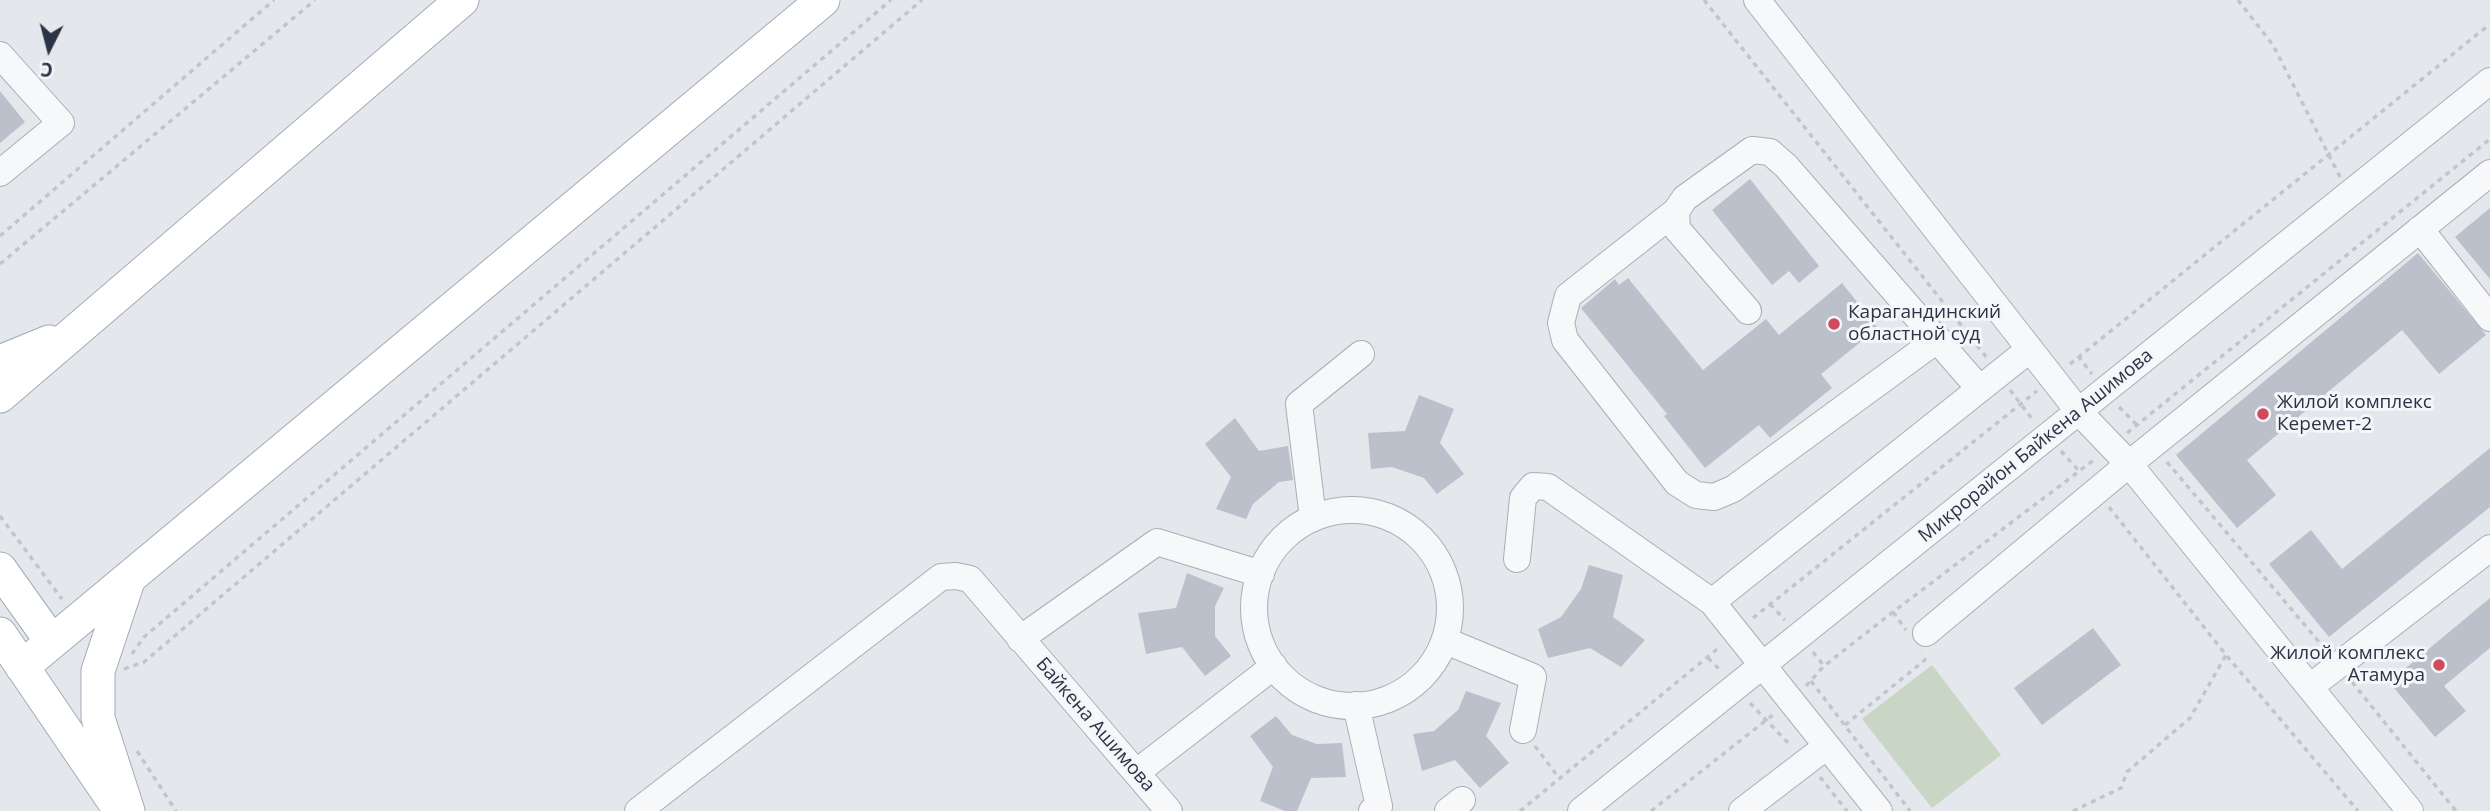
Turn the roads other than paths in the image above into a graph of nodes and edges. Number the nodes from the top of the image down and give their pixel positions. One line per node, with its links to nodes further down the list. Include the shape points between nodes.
1 (462, 0): 12 (main road)
2 (823, 0): 26 (main road)
3 (1757, 0): 14 (street)
4 (0, 55): 6 (street, via 61,123)
5 (2490, 81): 19 (street, Микрорайон Байкена Ашимова)
6 (0, 173)
7 (2490, 173): 9 (street)
8 (1676, 211): 10 (street, via 1678,229); 13 (street, via 1685,198 1752,149 1770,152); 13 (street, via 1568,296 1561,323 1565,340 1678,483 1696,495 1714,497 1733,489)
9 (2420, 229): 11 (street); 20 (street)
10 (1748, 312)
11 (2490, 318)
12 (70, 333): 16 (main road); 18 (main road)
13 (1938, 338): 17 (street)
14 (2030, 349): 17 (street); 19 (street)
15 (1361, 355): 21 (street, via 1299,404)
16 (0, 362)
17 (1989, 381): 27 (street)
18 (0, 396)
19 (2079, 412): 20 (street); 33 (street, Микрорайон Байкена Ашимова)
20 (2121, 455): 31 (street); 36 (street)
21 (1313, 518): 25 (street, via 1286,535); 30 (street, via 1345,510 1377,513 1407,526 1430,548 1446,577 1451,609)
22 (2490, 548): 36 (street)
23 (1517, 559): 27 (street, via 1523,498 1533,486 1548,486)
24 (0, 569): 32 (main road)
25 (1261, 574): 29 (street, via 1157,542); 34 (street, via 1255,592 1255,624 1265,655)
26 (128, 581): 32 (main road); 42 (main road, via 98,671 98,718)
27 (1712, 602): 33 (street)
28 (0, 634): 35 (main road)
29 (1020, 639): 40 (street, Байкена Ашимова); 43 (street, Байкена Ашимова, via 970,579 941,577)
30 (1446, 641): 37 (street, via 1430,669 1406,691 1376,704); 38 (street, via 1533,677)
31 (1919, 641)
32 (52, 642): 35 (main road)
33 (1765, 665): 39 (street); 46 (street, Микрорайон Байкена Ашимова)
34 (1274, 666): 37 (street, via 1285,680 1312,698); 40 (street)
35 (22, 667): 41 (main road)
36 (2309, 687): 49 (street)
37 (1356, 705): 45 (street, via 1379,806)
38 (1523, 730)
39 (1827, 746): 47 (street); 48 (street)
40 (1137, 772): 44 (street, Байкена Ашимова)
41 (121, 811)
42 (128, 811)
43 (638, 811)
44 (1169, 811)
45 (1372, 811)
46 (1581, 811)
47 (1742, 811)
48 (1879, 811)
49 (2410, 811)

